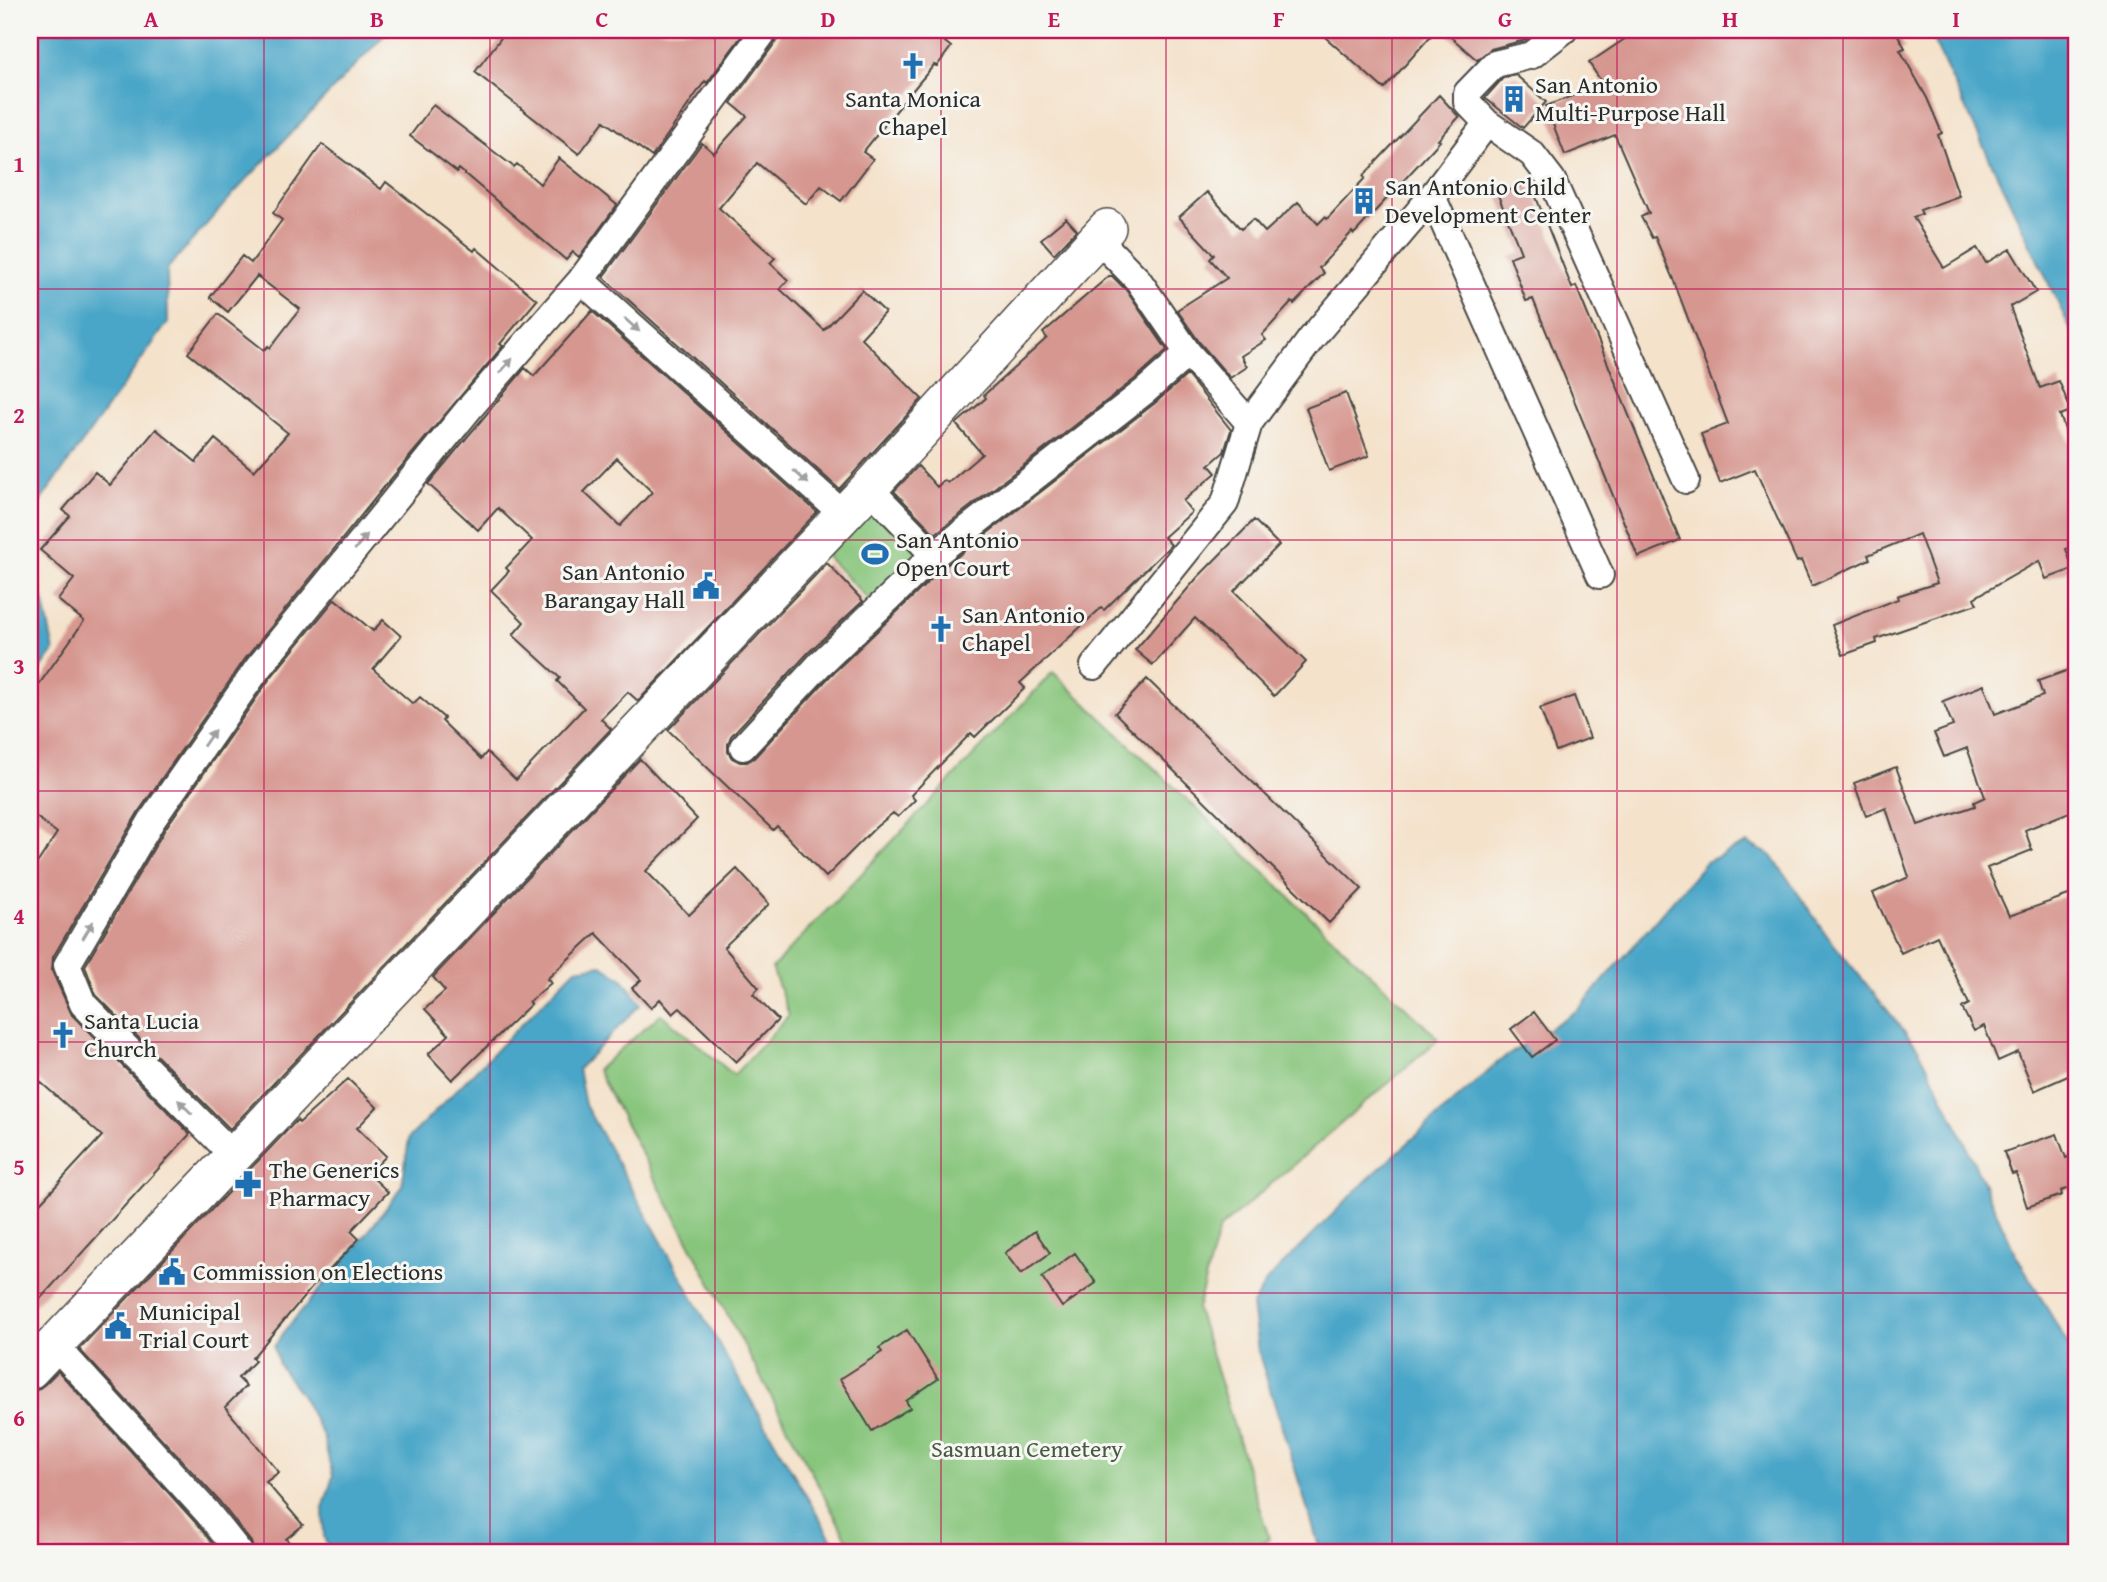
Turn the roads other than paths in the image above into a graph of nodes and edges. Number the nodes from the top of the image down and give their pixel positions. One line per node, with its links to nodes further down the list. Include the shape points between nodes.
1 (765, 30): 6 (street)
2 (1563, 30): 3 (street, via 1532,55 1495,64 1467,93 1466,102)
3 (1487, 123): 4 (street); 9 (street, via 1532,154 1552,180)
4 (1432, 196): 8 (street, via 1311,340); 13 (street)
5 (1102, 233): 7 (street); 10 (street)
6 (581, 279): 11 (street, one-way to 11); 16 (street, one-way to 6, via 83,1004 67,965 152,820 258,668)
7 (1188, 353): 8 (street); 12 (street)
8 (1249, 423): 14 (street, via 1224,503)
9 (1686, 480)
10 (870, 488): 11 (street); 12 (street)
11 (843, 514): 16 (street)
12 (934, 555): 15 (street)
13 (1600, 575)
14 (1094, 666)
15 (743, 747)
16 (233, 1155): 17 (street)
17 (42, 1357): 18 (street, via 208,1512)
18 (239, 1552)

